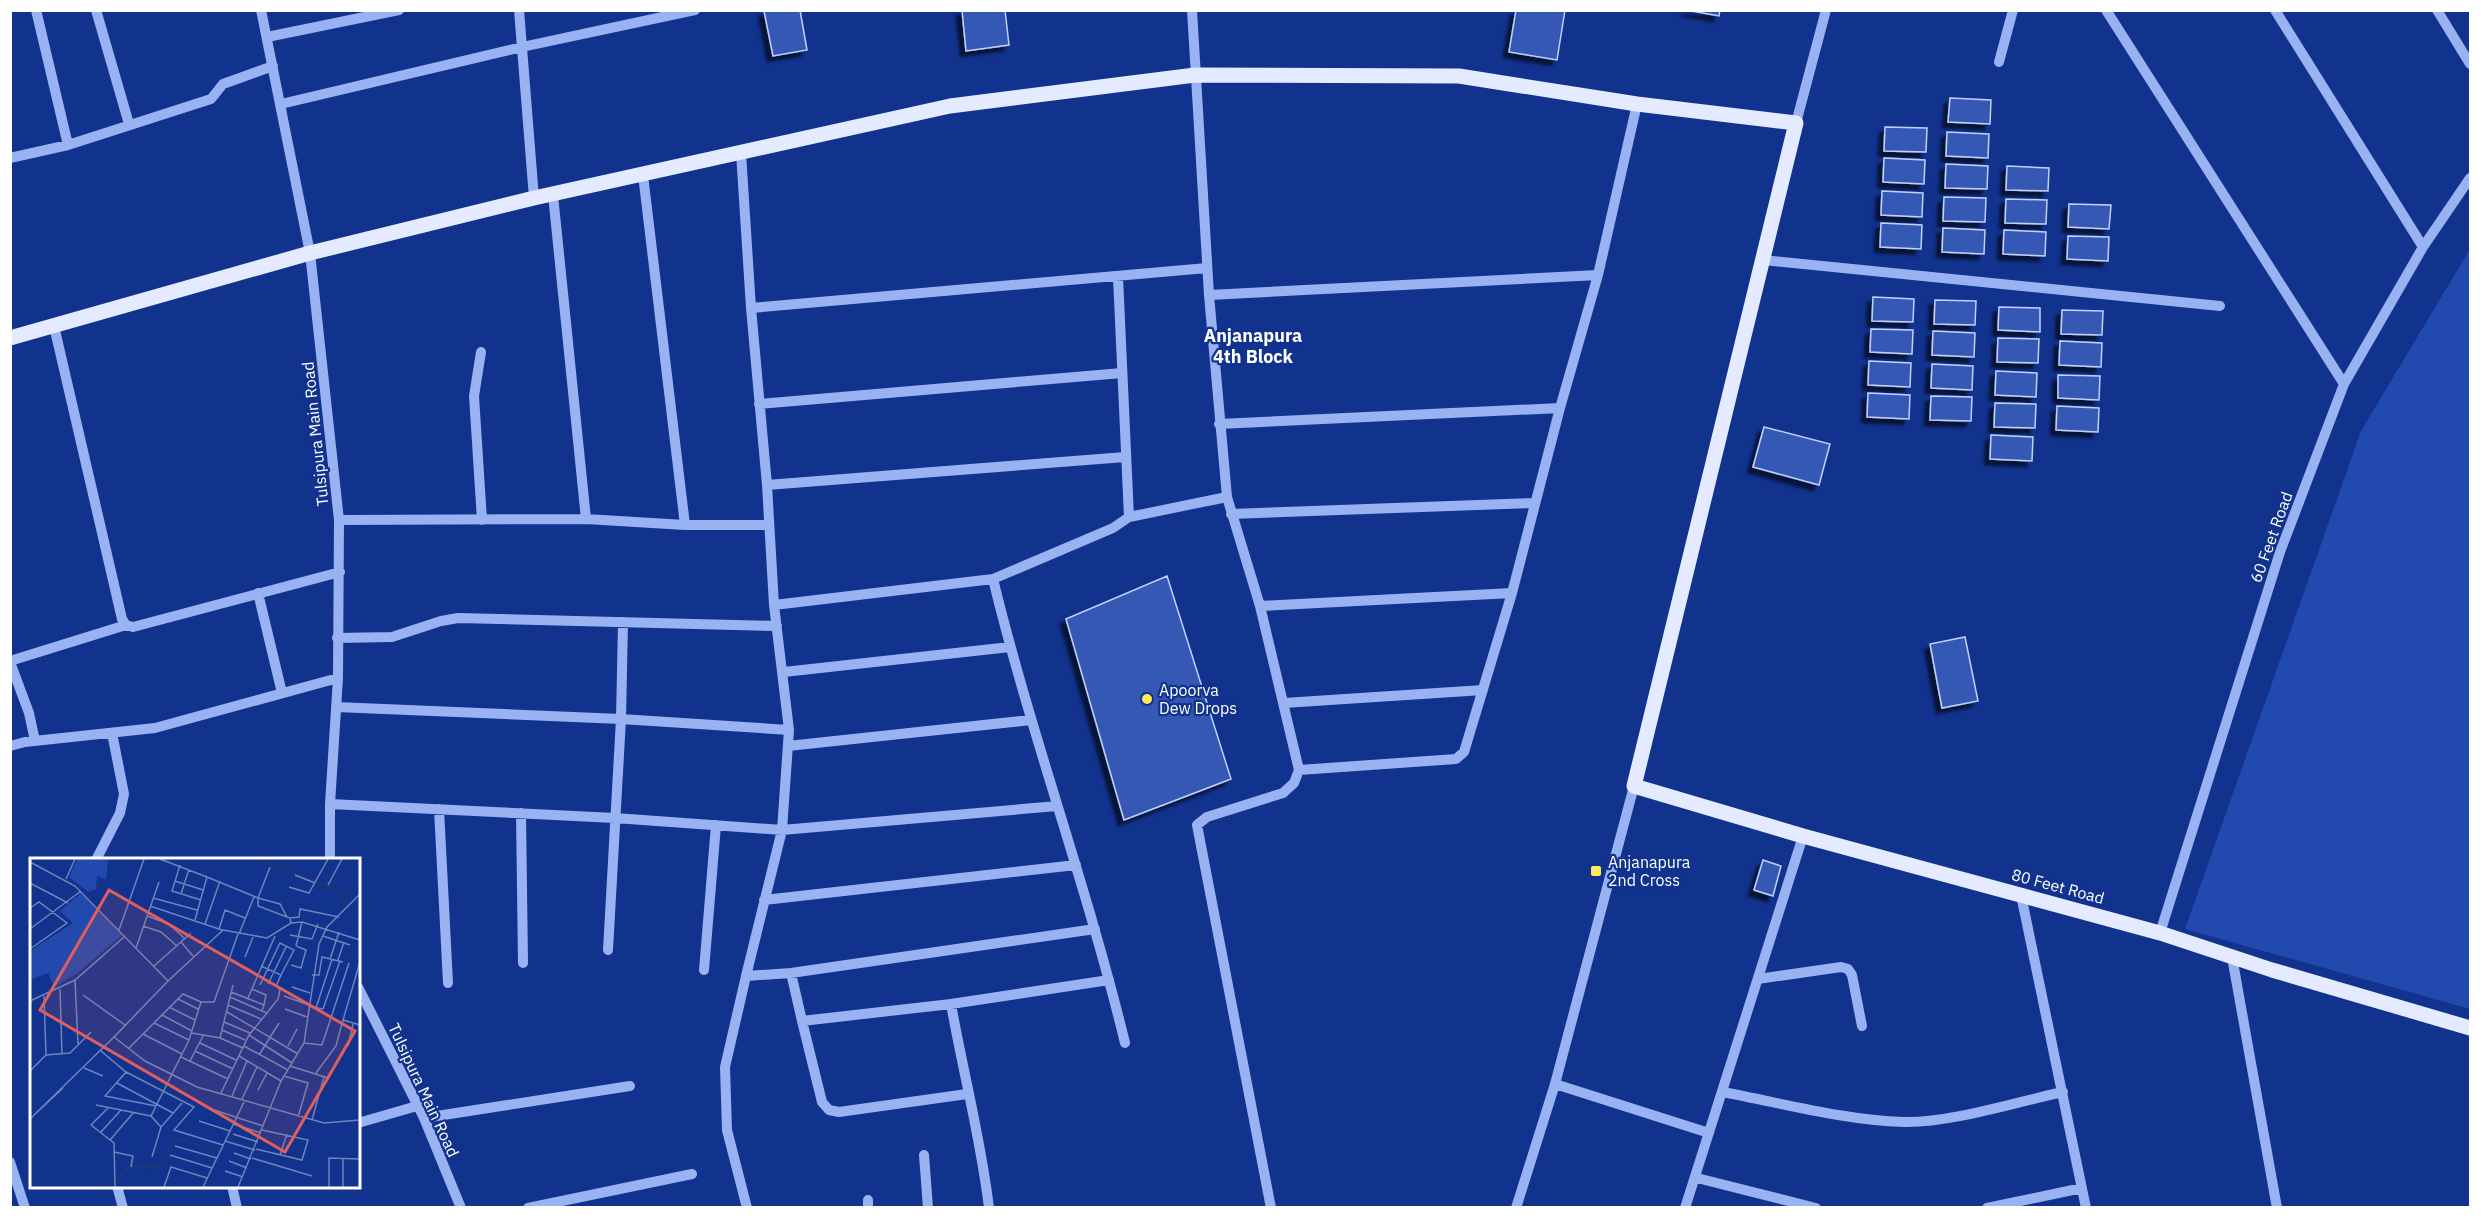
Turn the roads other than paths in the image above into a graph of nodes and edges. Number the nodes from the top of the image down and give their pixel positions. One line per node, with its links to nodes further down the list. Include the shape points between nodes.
1 (36, 10): 23 (street)
2 (96, 10): 22 (street)
3 (261, 10): 13 (street, Tulsipura Main Road)
4 (399, 10): 13 (street)
5 (519, 10): 14 (street)
6 (695, 10): 14 (street)
7 (1191, 10): 18 (street)
8 (1826, 10): 21 (street)
9 (2013, 10): 15 (street)
10 (2106, 10): 43 (street)
11 (2275, 10): 30 (street)
12 (2437, 10): 16 (street)
13 (267, 37): 17 (street, Tulsipura Main Road)
14 (522, 47): 19 (street); 29 (street)
15 (1999, 62)
16 (2470, 64)
17 (273, 66): 19 (street, Tulsipura Main Road); 22 (street, via 223,84 211,99)
18 (1195, 75): 20 (main road, via 1459,76); 24 (main road, via 950,106); 33 (street)
19 (281, 104): 31 (street, Tulsipura Main Road)
20 (1637, 104): 21 (main road); 34 (street)
21 (1796, 123): 32 (main road)
22 (129, 124): 23 (street)
23 (68, 145): 25 (street)
24 (741, 153): 26 (main road); 38 (street)
25 (10, 158)
26 (643, 175): 28 (main road); 56 (street)
27 (2470, 178): 30 (street, 60 Feet Road)
28 (553, 195): 29 (main road); 53 (street)
29 (534, 198): 31 (main road)
30 (2423, 247): 43 (street, 60 Feet Road)
31 (310, 253): 39 (main road); 54 (street, Tulsipura Main Road)
32 (1762, 260): 37 (street); 84 (main road)
33 (1208, 268): 35 (street); 36 (street)
34 (1598, 275): 36 (street); 45 (street)
35 (1118, 277): 38 (street); 42 (street)
36 (1209, 295): 46 (street)
37 (2220, 306)
38 (751, 308): 44 (street)
39 (54, 326): 40 (main road); 65 (street)
40 (10, 338)
41 (481, 352): 55 (street, via 474,396)
42 (1122, 373): 44 (street); 47 (street)
43 (2344, 384): 99 (street, 60 Feet Road, via 2280,552)
44 (759, 404): 48 (street)
45 (1560, 408): 46 (street); 50 (street)
46 (1219, 424): 49 (street)
47 (1125, 457): 48 (street); 52 (street)
48 (767, 486): 57 (street)
49 (1227, 497): 51 (street); 52 (street)
50 (1534, 503): 51 (street); 61 (street)
51 (1231, 514): 63 (street)
52 (1129, 517): 59 (street, via 1113,528)
53 (586, 519): 55 (street); 56 (street)
54 (339, 520): 55 (street); 58 (street, Tulsipura Main Road)
55 (482, 520)
56 (685, 525): 57 (street)
57 (768, 525): 62 (street)
58 (340, 572): 60 (street); 67 (street, Tulsipura Main Road)
59 (993, 579): 62 (street); 68 (street)
60 (258, 593): 65 (street, via 133,627); 73 (street)
61 (1512, 593): 63 (street); 72 (street)
62 (774, 605): 66 (street)
63 (1260, 606): 74 (street)
64 (623, 622): 66 (street); 67 (street, via 458,618 392,637); 76 (street)
65 (126, 625): 69 (street)
66 (777, 626): 70 (street)
67 (337, 638): 71 (street, Tulsipura Main Road)
68 (1010, 647): 70 (street); 77 (street)
69 (10, 661): 80 (street)
70 (783, 672): 78 (street)
71 (338, 678): 73 (street); 75 (street, Tulsipura Main Road)
72 (1483, 690): 74 (street); 83 (street, via 1464,752 1456,759)
73 (282, 693): 79 (street, via 155,728)
74 (1284, 703): 83 (street)
75 (336, 708): 76 (street); 85 (street, Tulsipura Main Road)
76 (621, 720): 78 (street); 89 (street)
77 (1031, 720): 82 (street); 86 (street)
78 (789, 730): 82 (street)
79 (112, 733): 80 (street); 93 (street, via 124,794 120,813)
80 (35, 741): 81 (street)
81 (10, 746)
82 (788, 746): 91 (street)
83 (1299, 770): 139 (street, via 1294,783 1283,793 1207,817 1197,825)
84 (1634, 786): 92 (main road, 80 Feet Road); 115 (street)
85 (330, 804): 87 (street); 94 (street, Tulsipura Main Road)
86 (1057, 806): 91 (street); 95 (street)
87 (439, 809): 88 (street); 108 (street)
88 (520, 813): 89 (street); 102 (street)
89 (615, 818): 90 (street); 100 (street)
90 (716, 825): 91 (street); 103 (street)
91 (782, 830): 97 (street)
92 (1803, 836): 96 (main road, 80 Feet Road); 106 (street)
93 (97, 858)
94 (330, 858)
95 (1076, 865): 97 (street); 98 (street)
96 (2021, 895): 99 (main road, 80 Feet Road); 118 (street)
97 (764, 900): 105 (street)
98 (1095, 929): 104 (street); 107 (street)
99 (2160, 933): 101 (main road, 80 Feet Road)
100 (608, 950)
101 (2232, 957): 113 (main road, 80 Feet Road); 145 (street)
102 (523, 963)
103 (704, 970)
104 (790, 973): 105 (street); 111 (street)
105 (746, 976): 136 (street, via 725,1067 727,1131)
106 (1758, 979): 112 (street, via 1848,969); 117 (street)
107 (1110, 980): 110 (street); 114 (street)
108 (448, 983)
109 (360, 991): 120 (street, Tulsipura Main Road)
110 (951, 1004): 111 (street); 119 (street)
111 (802, 1021): 119 (street, via 822,1102 829,1110 838,1112)
112 (1862, 1026)
113 (2470, 1028)
114 (1125, 1043)
115 (1555, 1084): 123 (street); 140 (street)
116 (630, 1086): 121 (street)
117 (1722, 1092): 118 (street, via 1905,1122 1939,1120); 123 (street)
118 (2063, 1092): 130 (street)
119 (968, 1094): 138 (street, via 984,1160)
120 (417, 1106): 121 (street, Tulsipura Main Road); 122 (street)
121 (423, 1118): 134 (street, Tulsipura Main Road)
122 (360, 1122)
123 (1709, 1133): 127 (street)
124 (924, 1155): 137 (street)
125 (10, 1162): 131 (street)
126 (692, 1174): 135 (street)
127 (1696, 1178): 141 (street); 142 (street)
128 (118, 1188): 132 (street)
129 (232, 1188): 133 (street)
130 (2082, 1188): 143 (street); 144 (street)
131 (25, 1208)
132 (123, 1208)
133 (237, 1208)
134 (461, 1208)
135 (528, 1208)
136 (747, 1208)
137 (928, 1208)
138 (989, 1208)
139 (1271, 1208)
140 (1516, 1208)
141 (1685, 1208)
142 (1816, 1208)
143 (1987, 1208)
144 (2086, 1208)
145 (2277, 1208)

